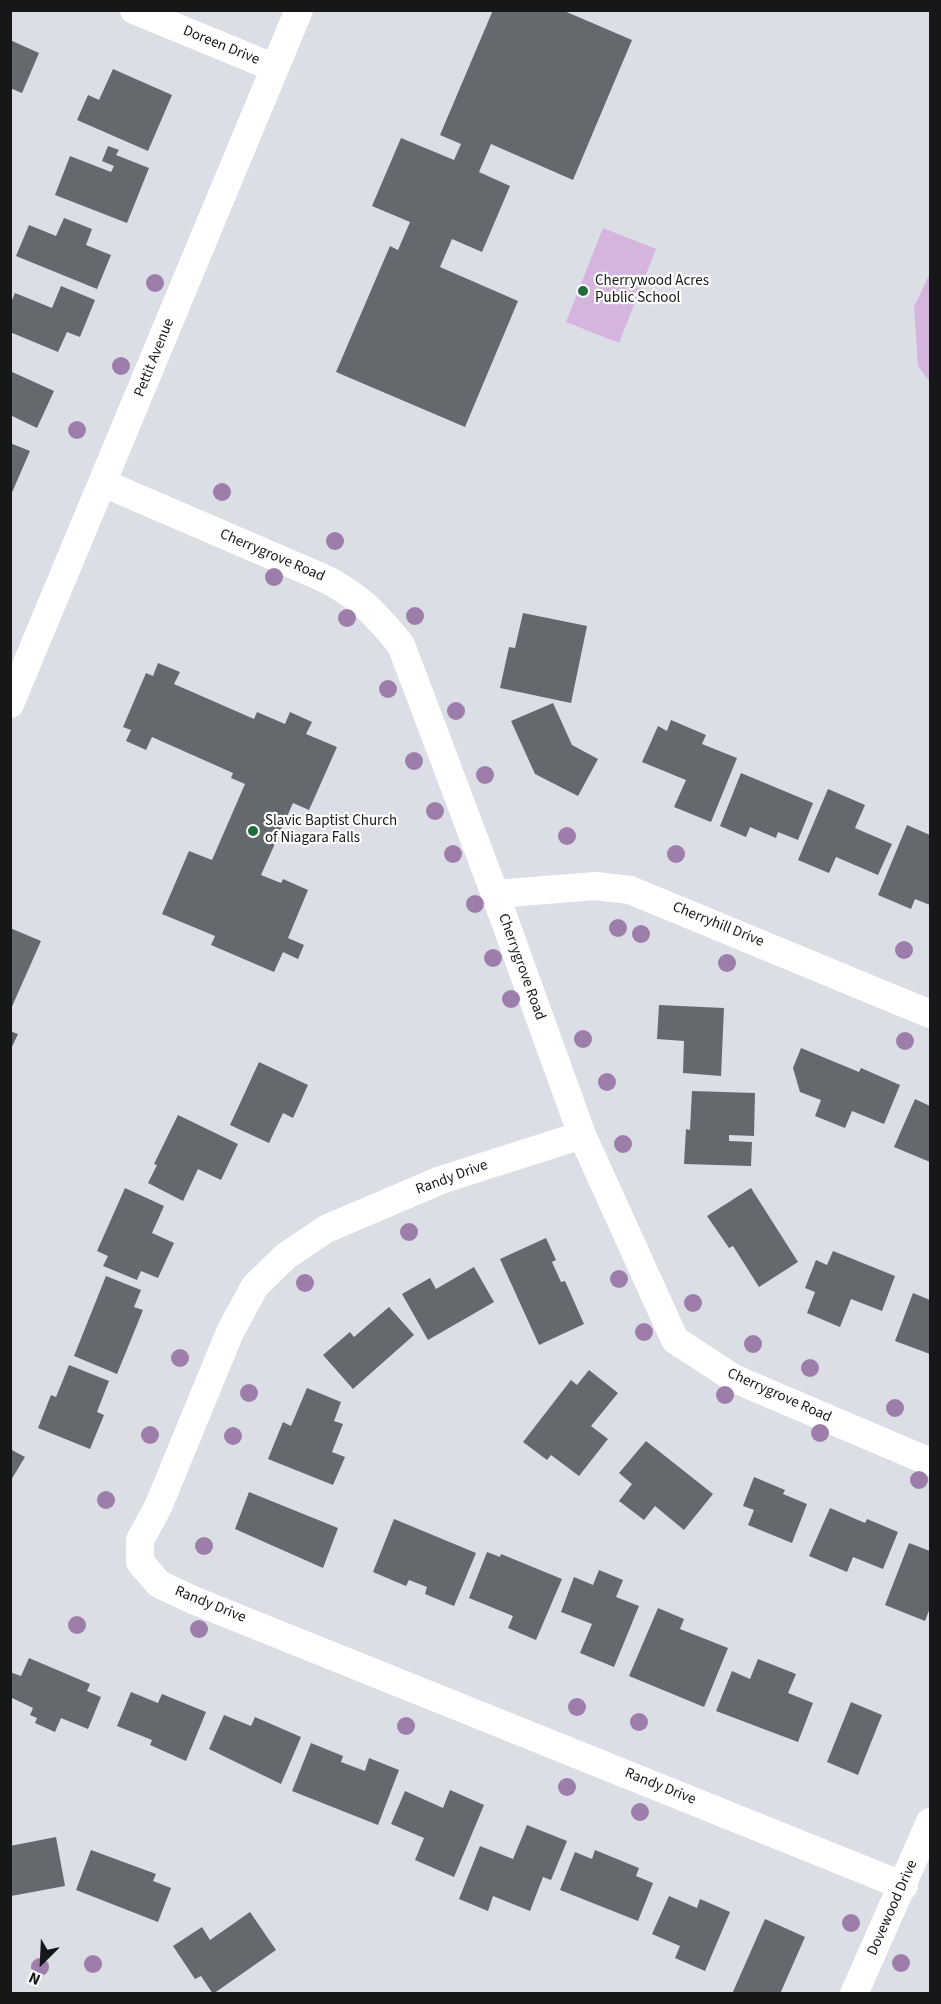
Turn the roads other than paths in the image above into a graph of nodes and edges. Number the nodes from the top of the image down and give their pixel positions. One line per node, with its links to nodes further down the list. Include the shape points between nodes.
1 (134, 10): 3 (street, Doreen Drive)
2 (299, 10): 3 (street, Pettit Avenue)
3 (275, 68): 4 (street, Pettit Avenue)
4 (103, 483): 5 (street, Pettit Avenue); 7 (street, Cherrygrove Road, via 347,589 375,614 401,645)
5 (21, 648): 6 (street, Pettit Avenue)
6 (10, 704)
7 (495, 894): 8 (street, Cherryhill Drive, via 596,886 630,890); 9 (street, Cherrygrove Road)
8 (930, 1014)
9 (582, 1135): 10 (street, Cherrygrove Road, via 675,1340 735,1379); 12 (street, Randy Drive, via 441,1180 326,1228 286,1256 255,1286 230,1332 158,1507 140,1540 140,1562 159,1584 194,1600)
10 (930, 1462)
11 (930, 1822): 12 (street, Dovewood Drive)
12 (904, 1886): 13 (street, Dovewood Drive)
13 (854, 1994)

